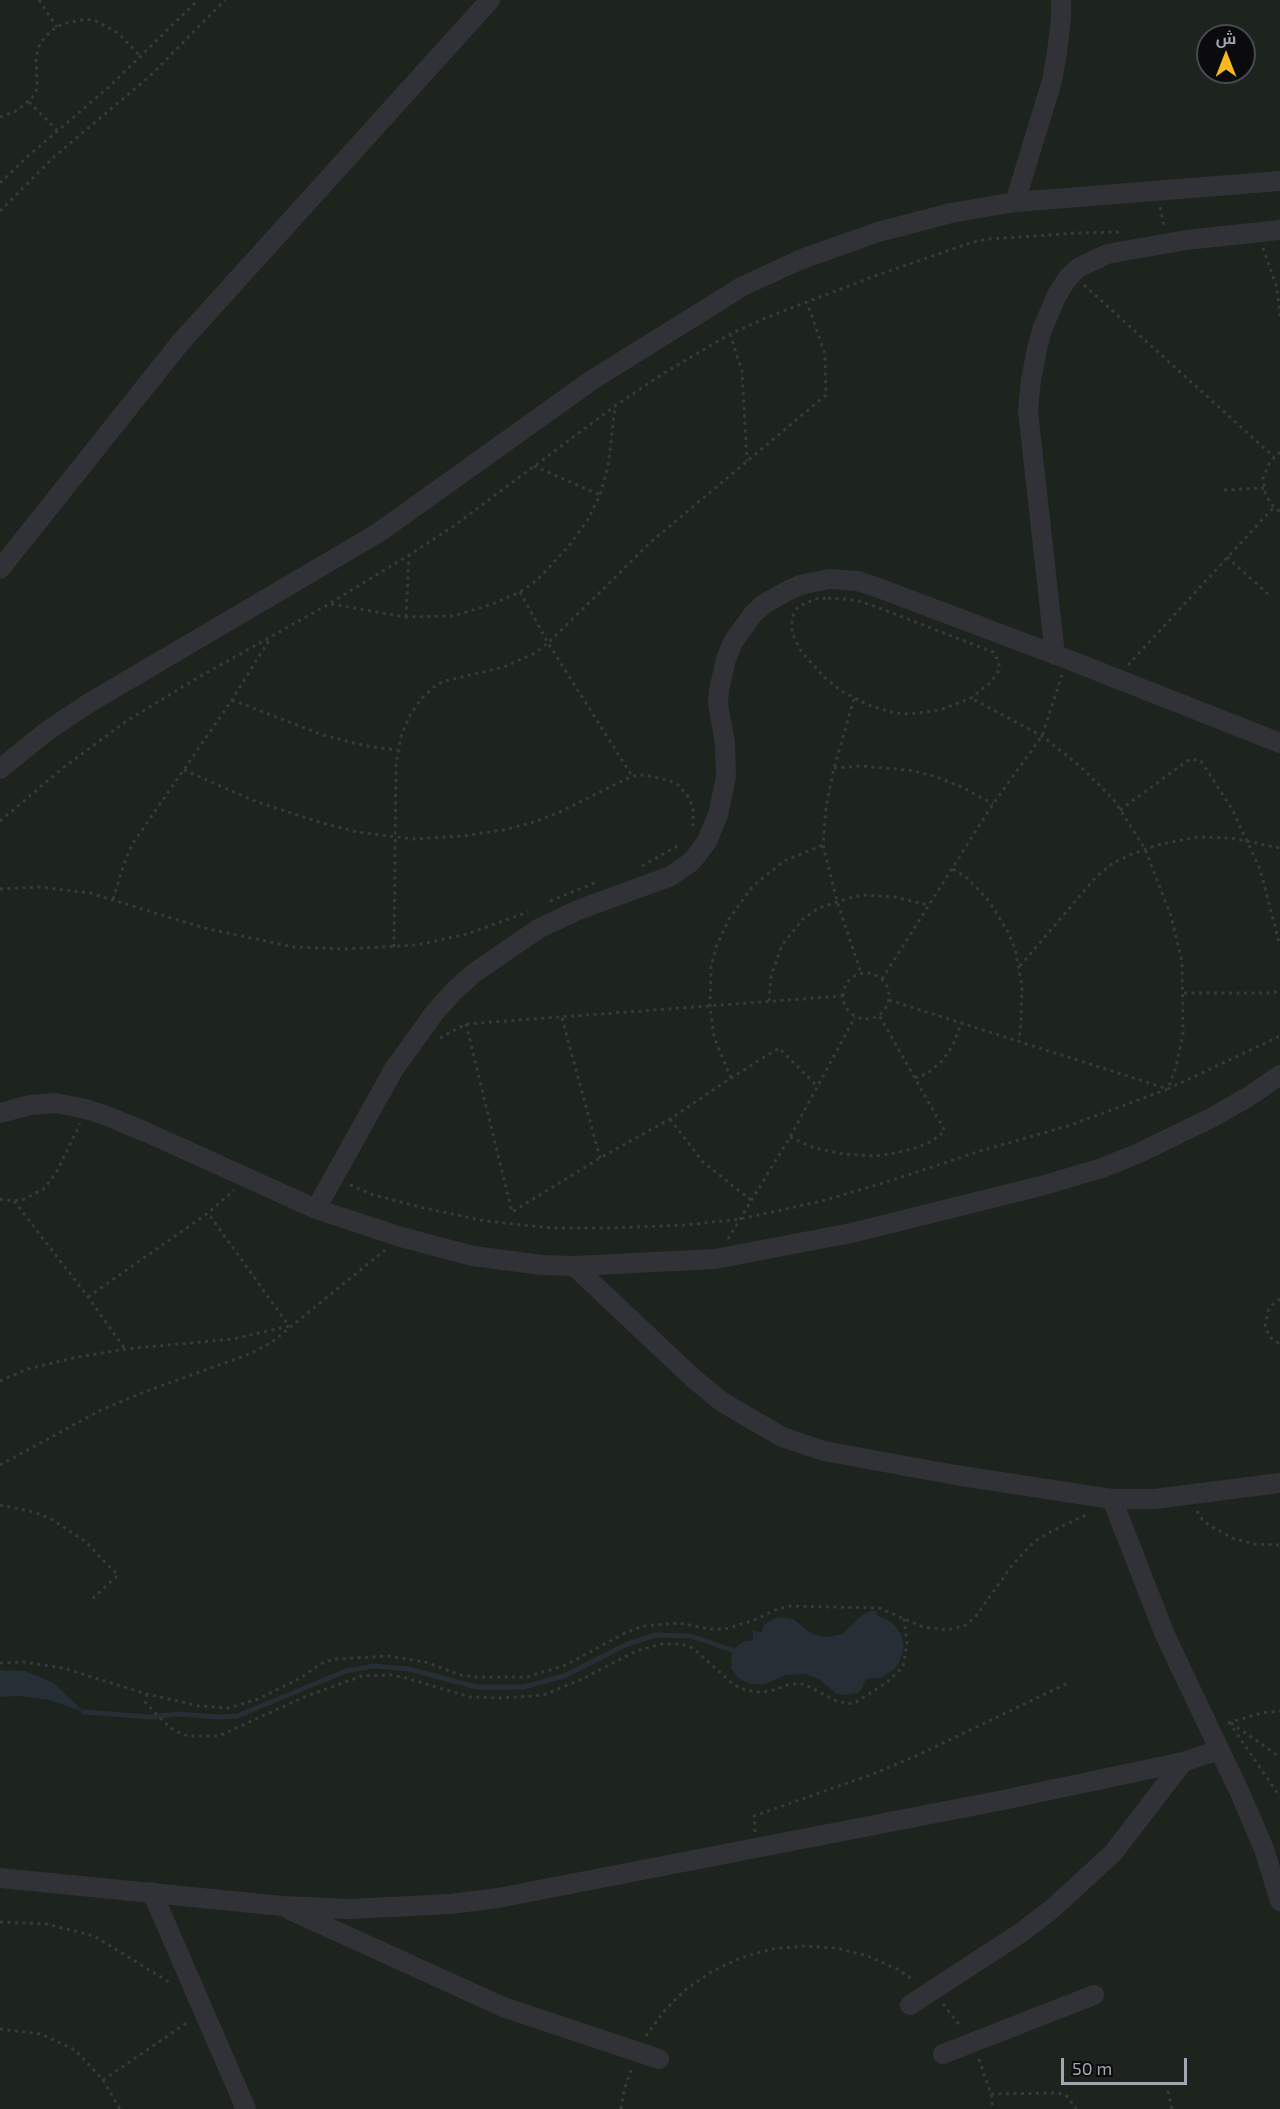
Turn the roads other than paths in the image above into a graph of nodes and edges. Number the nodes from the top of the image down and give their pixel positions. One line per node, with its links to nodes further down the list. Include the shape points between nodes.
1 (490, 0): 6 (street, via 180,344)
2 (1061, 0): 4 (street, via 1052,81)
3 (1280, 181): 4 (street)
4 (1015, 202): 9 (street, via 878,232 802,258 743,286 591,380 378,533 89,703)
5 (1280, 230): 7 (street, via 1186,240 1107,254 1072,274 1056,297 1042,330 1029,396 1031,445)
6 (0, 569)
7 (1061, 657): 8 (street); 12 (street, via 858,581 829,579 800,585 764,604 733,642 722,672 718,704 726,777 715,822 700,851 671,876 559,918 474,973 435,1012 394,1069)
8 (1280, 743)
9 (0, 768)
10 (1280, 1075): 13 (street, via 1183,1133 1111,1164 1041,1186 851,1233 715,1259)
11 (0, 1113): 12 (street, via 56,1103 86,1109)
12 (316, 1209): 13 (street, via 473,1256)
13 (574, 1266): 15 (street, via 722,1402 782,1437 824,1451)
14 (1280, 1483): 15 (street, via 1154,1499)
15 (1112, 1499): 16 (street, via 1165,1635)
16 (1219, 1750): 17 (street); 20 (street, via 1264,1849)
17 (1183, 1762): 21 (street, via 498,1898 351,1909); 23 (street, via 1113,1853 1052,1909)
18 (0, 1878): 19 (street)
19 (152, 1892): 21 (street); 26 (street)
20 (1280, 1901)
21 (282, 1906): 25 (street, via 503,2007)
22 (1094, 1995): 24 (street)
23 (910, 2005)
24 (943, 2054)
25 (659, 2059)
26 (246, 2109)

